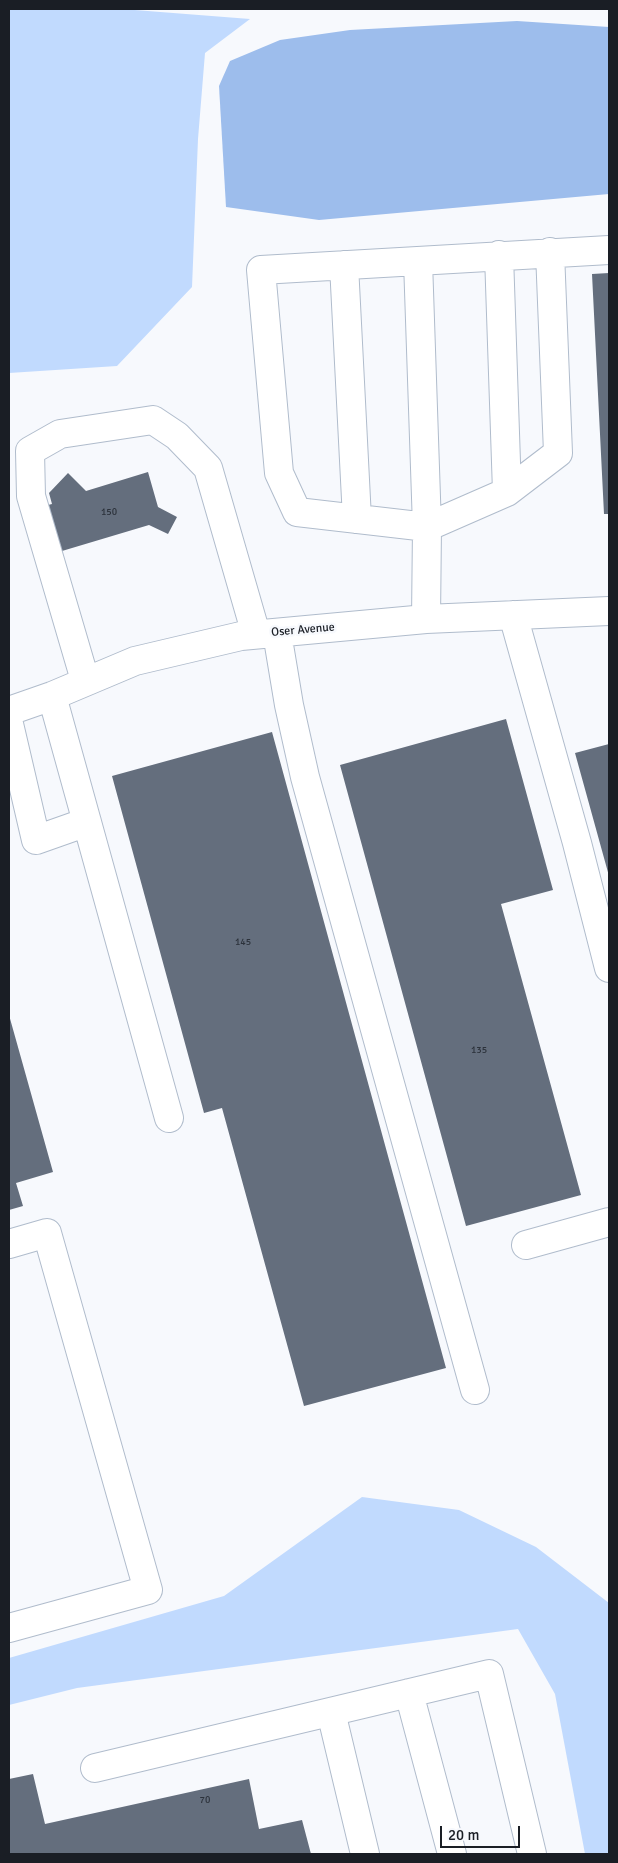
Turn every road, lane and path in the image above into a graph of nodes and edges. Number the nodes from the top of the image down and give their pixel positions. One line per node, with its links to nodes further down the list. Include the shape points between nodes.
1 (609, 250): 2 (street)
2 (550, 252): 3 (street); 6 (street, via 558,453)
3 (499, 255): 4 (street); 6 (street)
4 (418, 261): 5 (street); 8 (street)
5 (344, 266): 7 (street); 7 (street, via 261,270 279,473 297,512)
6 (506, 492): 8 (street)
7 (357, 519): 8 (street)
8 (427, 527): 11 (street)
9 (609, 611): 10 (street, Oser Avenue)
10 (513, 616): 11 (street, Oser Avenue); 18 (street)
11 (426, 619): 12 (street, Oser Avenue)
12 (266, 633): 13 (street, Oser Avenue, via 135,661); 13 (street, via 208,468 177,436 153,420 60,434 30,451 31,496); 23 (street, via 289,705 305,777)
13 (85, 680): 14 (street, Oser Avenue)
14 (52, 696): 15 (street, Oser Avenue); 17 (street)
15 (9, 711)
16 (9, 724): 17 (street, via 36,840)
17 (87, 822): 19 (street)
18 (609, 968)
19 (170, 1118)
20 (609, 1222): 22 (street)
21 (9, 1244): 24 (street, via 47,1233 148,1590)
22 (526, 1245)
23 (475, 1390)
24 (9, 1628)
25 (409, 1693): 26 (street); 29 (street); 30 (street, via 489,1674)
26 (331, 1712): 27 (street); 28 (street)
27 (94, 1768)
28 (365, 1854)
29 (452, 1854)
30 (532, 1854)

